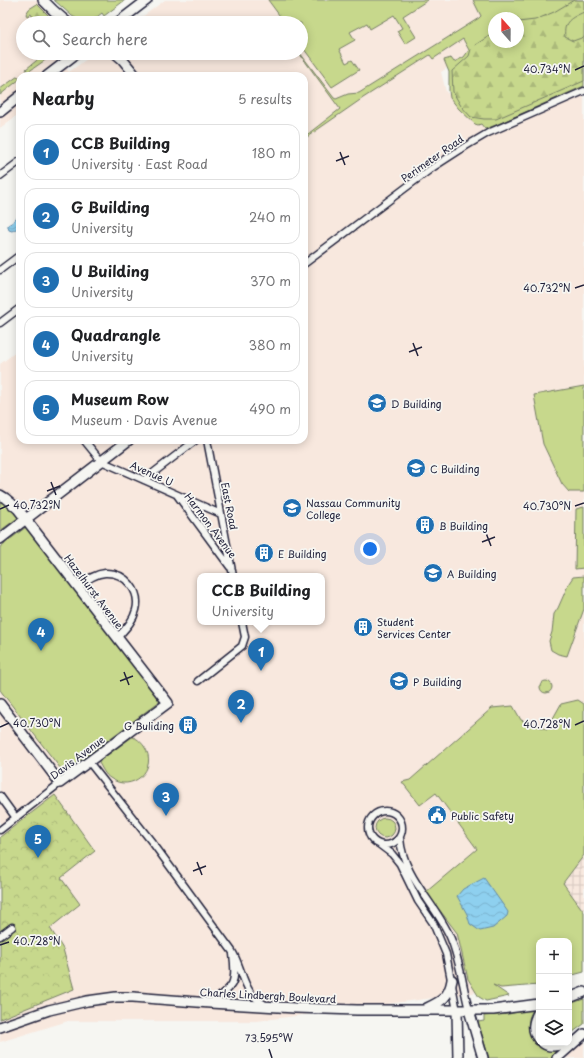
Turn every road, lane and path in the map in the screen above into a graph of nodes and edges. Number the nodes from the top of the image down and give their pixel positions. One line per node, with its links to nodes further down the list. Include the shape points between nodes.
1 (147, 0): 5 (street)
2 (44, 2): 3 (street); 4 (street)
3 (52, 16)
4 (60, 16)
5 (126, 16)
6 (63, 60): 8 (street)
7 (123, 60): 9 (street)
8 (51, 72)
9 (133, 72)
10 (584, 91): 16 (street, Perimeter Road, via 488,133 466,146 432,168)
11 (16, 99): 12 (street)
12 (0, 112)
13 (16, 164): 14 (street)
14 (0, 176)
15 (16, 258): 17 (street)
16 (308, 261)
17 (0, 270)
18 (16, 311): 19 (street)
19 (0, 323)
20 (87, 444): 24 (street, Avenue U)
21 (124, 444): 24 (street)
22 (191, 444): 25 (street)
23 (208, 444): 28 (street, East Road)
24 (101, 461): 25 (street, Avenue U); 29 (street)
25 (144, 480): 26 (street, Avenue U)
26 (176, 494): 28 (street, Avenue U); 31 (street, Harmon Avenue)
27 (0, 495): 29 (street, Hazelhurst Avenue, via 18,509)
28 (221, 514): 31 (street, East Road)
29 (25, 519): 30 (street); 33 (street, Hazelhurst Avenue)
30 (0, 539)
31 (231, 568): 32 (street, East Road)
32 (232, 573)
33 (77, 587): 35 (street, Hazelhurst Avenue); 35 (street, via 90,578 105,573 119,576 131,585 136,597 136,610 132,620)
34 (242, 625): 36 (street, via 242,646)
35 (117, 638): 37 (street, Hazelhurst Avenue)
36 (198, 681)
37 (168, 703): 39 (street, Davis Avenue)
38 (0, 704): 40 (street)
39 (89, 762): 40 (street, Davis Avenue); 48 (street)
40 (60, 783): 42 (street, Davis Avenue)
41 (0, 796): 42 (street)
42 (16, 818): 43 (street, Davis Avenue)
43 (0, 830)
44 (400, 838): 45 (street, via 391,845); 45 (street, via 403,829 400,819 391,812 379,812 371,819 368,828 371,838); 56 (street, via 403,858 424,896 441,918 451,939)
45 (380, 845): 49 (street, via 400,864 418,901 433,923 446,954)
46 (12, 927): 47 (street)
47 (0, 936)
48 (232, 951): 52 (street, via 235,978 230,988); 54 (street, via 250,990)
49 (452, 980): 55 (street, via 444,999); 57 (street)
50 (584, 992): 51 (street)
51 (572, 997)
52 (210, 1003): 54 (street, Charles Lindbergh Boulevard); 59 (street, Charles Lindbergh Boulevard, via 116,997 48,1010)
53 (536, 1004): 56 (street, Charles Lindbergh Boulevard)
54 (267, 1007): 55 (street, Charles Lindbergh Boulevard)
55 (425, 1010): 57 (street, Charles Lindbergh Boulevard)
56 (469, 1010): 57 (street, Charles Lindbergh Boulevard); 64 (street)
57 (457, 1011): 63 (street)
58 (536, 1018): 61 (street, via 533,1025)
59 (0, 1027)
60 (583, 1035): 62 (street); 65 (street)
61 (536, 1036)
62 (572, 1040)
63 (458, 1058)
64 (483, 1058)
65 (557, 1058)

